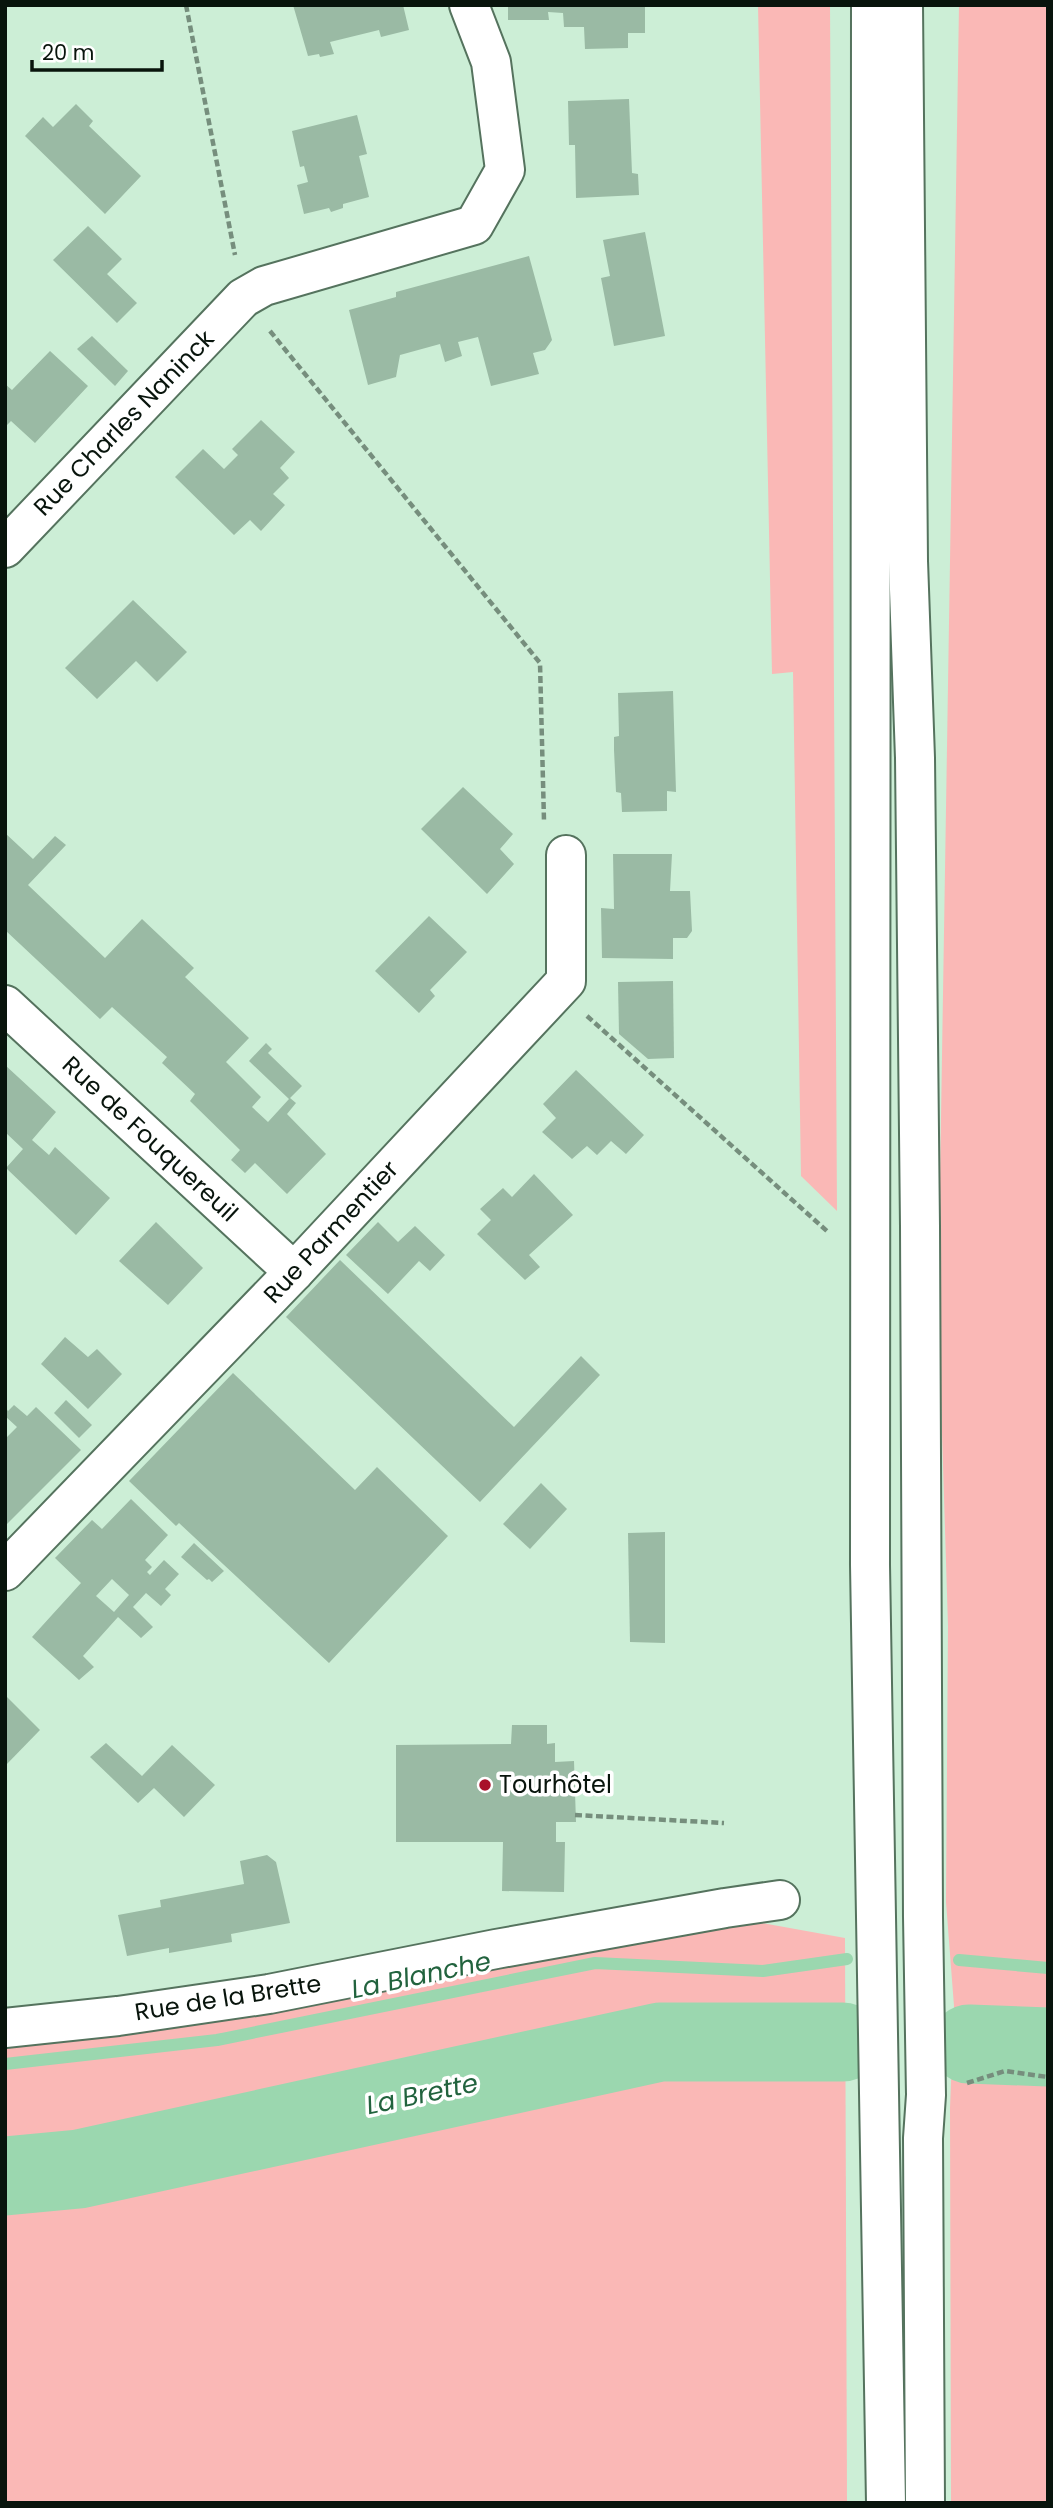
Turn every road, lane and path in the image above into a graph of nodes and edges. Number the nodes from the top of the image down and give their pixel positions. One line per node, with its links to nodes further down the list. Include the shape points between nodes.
1 (186, 5): 5 (path)
2 (469, 5): 5 (main road, via 491,62 505,170 474,225 264,286)
3 (872, 5): 17 (main road, via 870,1565)
4 (903, 5): 18 (main road, via 919,1198)
5 (243, 298): 6 (main road, Rue Charles Naninck); 7 (path, via 540,663 544,830)
6 (5, 548)
7 (566, 855): 8 (main road, Rue Parmentier, via 566,981)
8 (558, 990): 10 (path); 11 (main road, Rue Parmentier)
9 (5, 1005): 11 (main road, Rue de Fouquereuil)
10 (832, 1236)
11 (294, 1272): 12 (main road, Rue Parmentier)
12 (5, 1570)
13 (575, 1815): 14 (path)
14 (724, 1823)
15 (779, 1900): 16 (main road, Rue de la Brette, via 269,1994)
16 (5, 2028)
17 (886, 2503)
18 (925, 2503)

